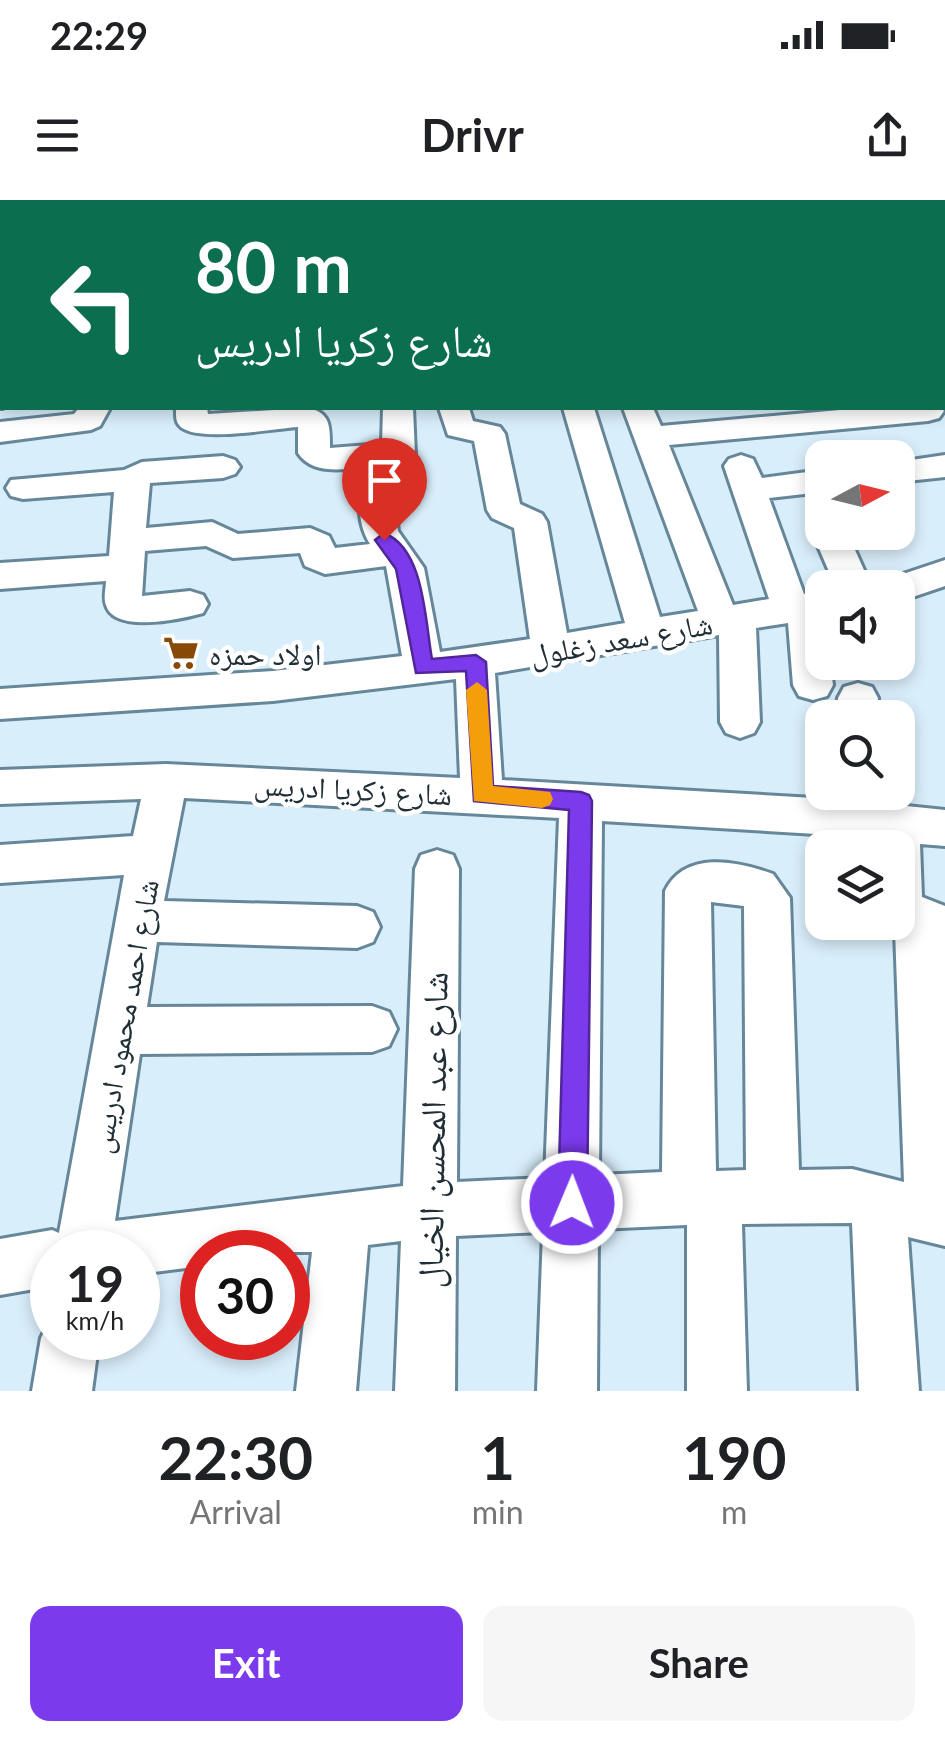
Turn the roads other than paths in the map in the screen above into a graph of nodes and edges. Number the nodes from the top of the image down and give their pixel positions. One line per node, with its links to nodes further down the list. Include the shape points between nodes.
1 (192, 410): 11 (street, via 196,424 309,417 314,453 324,459)
2 (398, 410): 11 (street)
3 (454, 410): 29 (street, via 459,428 489,434 504,510 530,522)
4 (579, 410): 28 (street)
5 (923, 410): 8 (street)
6 (89, 416): 9 (street); 12 (street)
7 (644, 422): 8 (street); 27 (street)
8 (796, 423): 10 (street)
9 (0, 432)
10 (805, 447)
11 (399, 453): 19 (street, via 399,479 376,492 381,533)
12 (76, 457)
13 (945, 466): 15 (street)
14 (223, 467): 17 (street, via 142,472)
15 (915, 470)
16 (805, 478): 25 (street, via 745,478)
17 (132, 480): 18 (street); 20 (street)
18 (23, 488)
19 (393, 552): 20 (street, via 325,562 310,540 233,546 193,520); 31 (street, via 406,568)
20 (126, 554): 22 (street); 24 (street, via 122,600 128,608)
21 (945, 573): 23 (street)
22 (0, 576)
23 (915, 584)
24 (190, 604)
25 (805, 605)
26 (805, 607): 27 (street, شارع سعد زغلول)
27 (729, 620): 28 (street, شارع سعد زغلول); 35 (street)
28 (647, 634): 29 (street, شارع سعد زغلول)
29 (551, 651): 30 (street, شارع سعد زغلول)
30 (476, 662): 31 (street, شارع سعد زغلول); 38 (street)
31 (424, 668): 34 (street, شارع سعد زغلول, via 273,686)
32 (813, 680): 33 (street)
33 (813, 685)
34 (0, 704)
35 (740, 722)
36 (166, 780): 37 (street, شارع زكريا ادريس); 38 (street, شارع زكريا ادريس); 45 (street, شارع احمد محمود ادريس)
37 (0, 787)
38 (482, 794): 39 (street, شارع زكريا ادريس)
39 (581, 801): 42 (street, شارع زكريا ادريس); 56 (street)
40 (805, 808): 42 (street, شارع زكريا ادريس)
41 (864, 810): 43 (street, شارع زكريا ادريس)
42 (736, 812): 48 (street)
43 (898, 822): 44 (street, شارع زكريا ادريس); 50 (street, via 900,905)
44 (945, 828)
45 (152, 854): 46 (street); 49 (street, شارع احمد محمود ادريس)
46 (0, 864)
47 (436, 869): 57 (street, شارع عبد المحسن الخيال)
48 (732, 888): 54 (street); 55 (street, via 688,891)
49 (137, 921): 51 (street); 53 (street, شارع احمد محمود ادريس)
50 (932, 923): 58 (street)
51 (357, 927)
52 (372, 1029): 53 (street)
53 (118, 1031): 60 (street, شارع احمد محمود ادريس)
54 (773, 1195): 55 (street); 58 (street, via 852,1196)
55 (702, 1198): 56 (street); 69 (street)
56 (572, 1203): 57 (street); 68 (street)
57 (430, 1210): 59 (street); 67 (street, شارع عبد المحسن الخيال)
58 (919, 1213): 70 (street)
59 (342, 1220): 61 (street); 66 (street)
60 (89, 1230)
61 (160, 1243)
62 (30, 1262): 63 (street)
63 (0, 1267)
64 (67, 1360): 65 (street)
65 (62, 1391)
66 (326, 1391)
67 (425, 1391)
68 (567, 1391)
69 (717, 1391)
70 (889, 1391)

